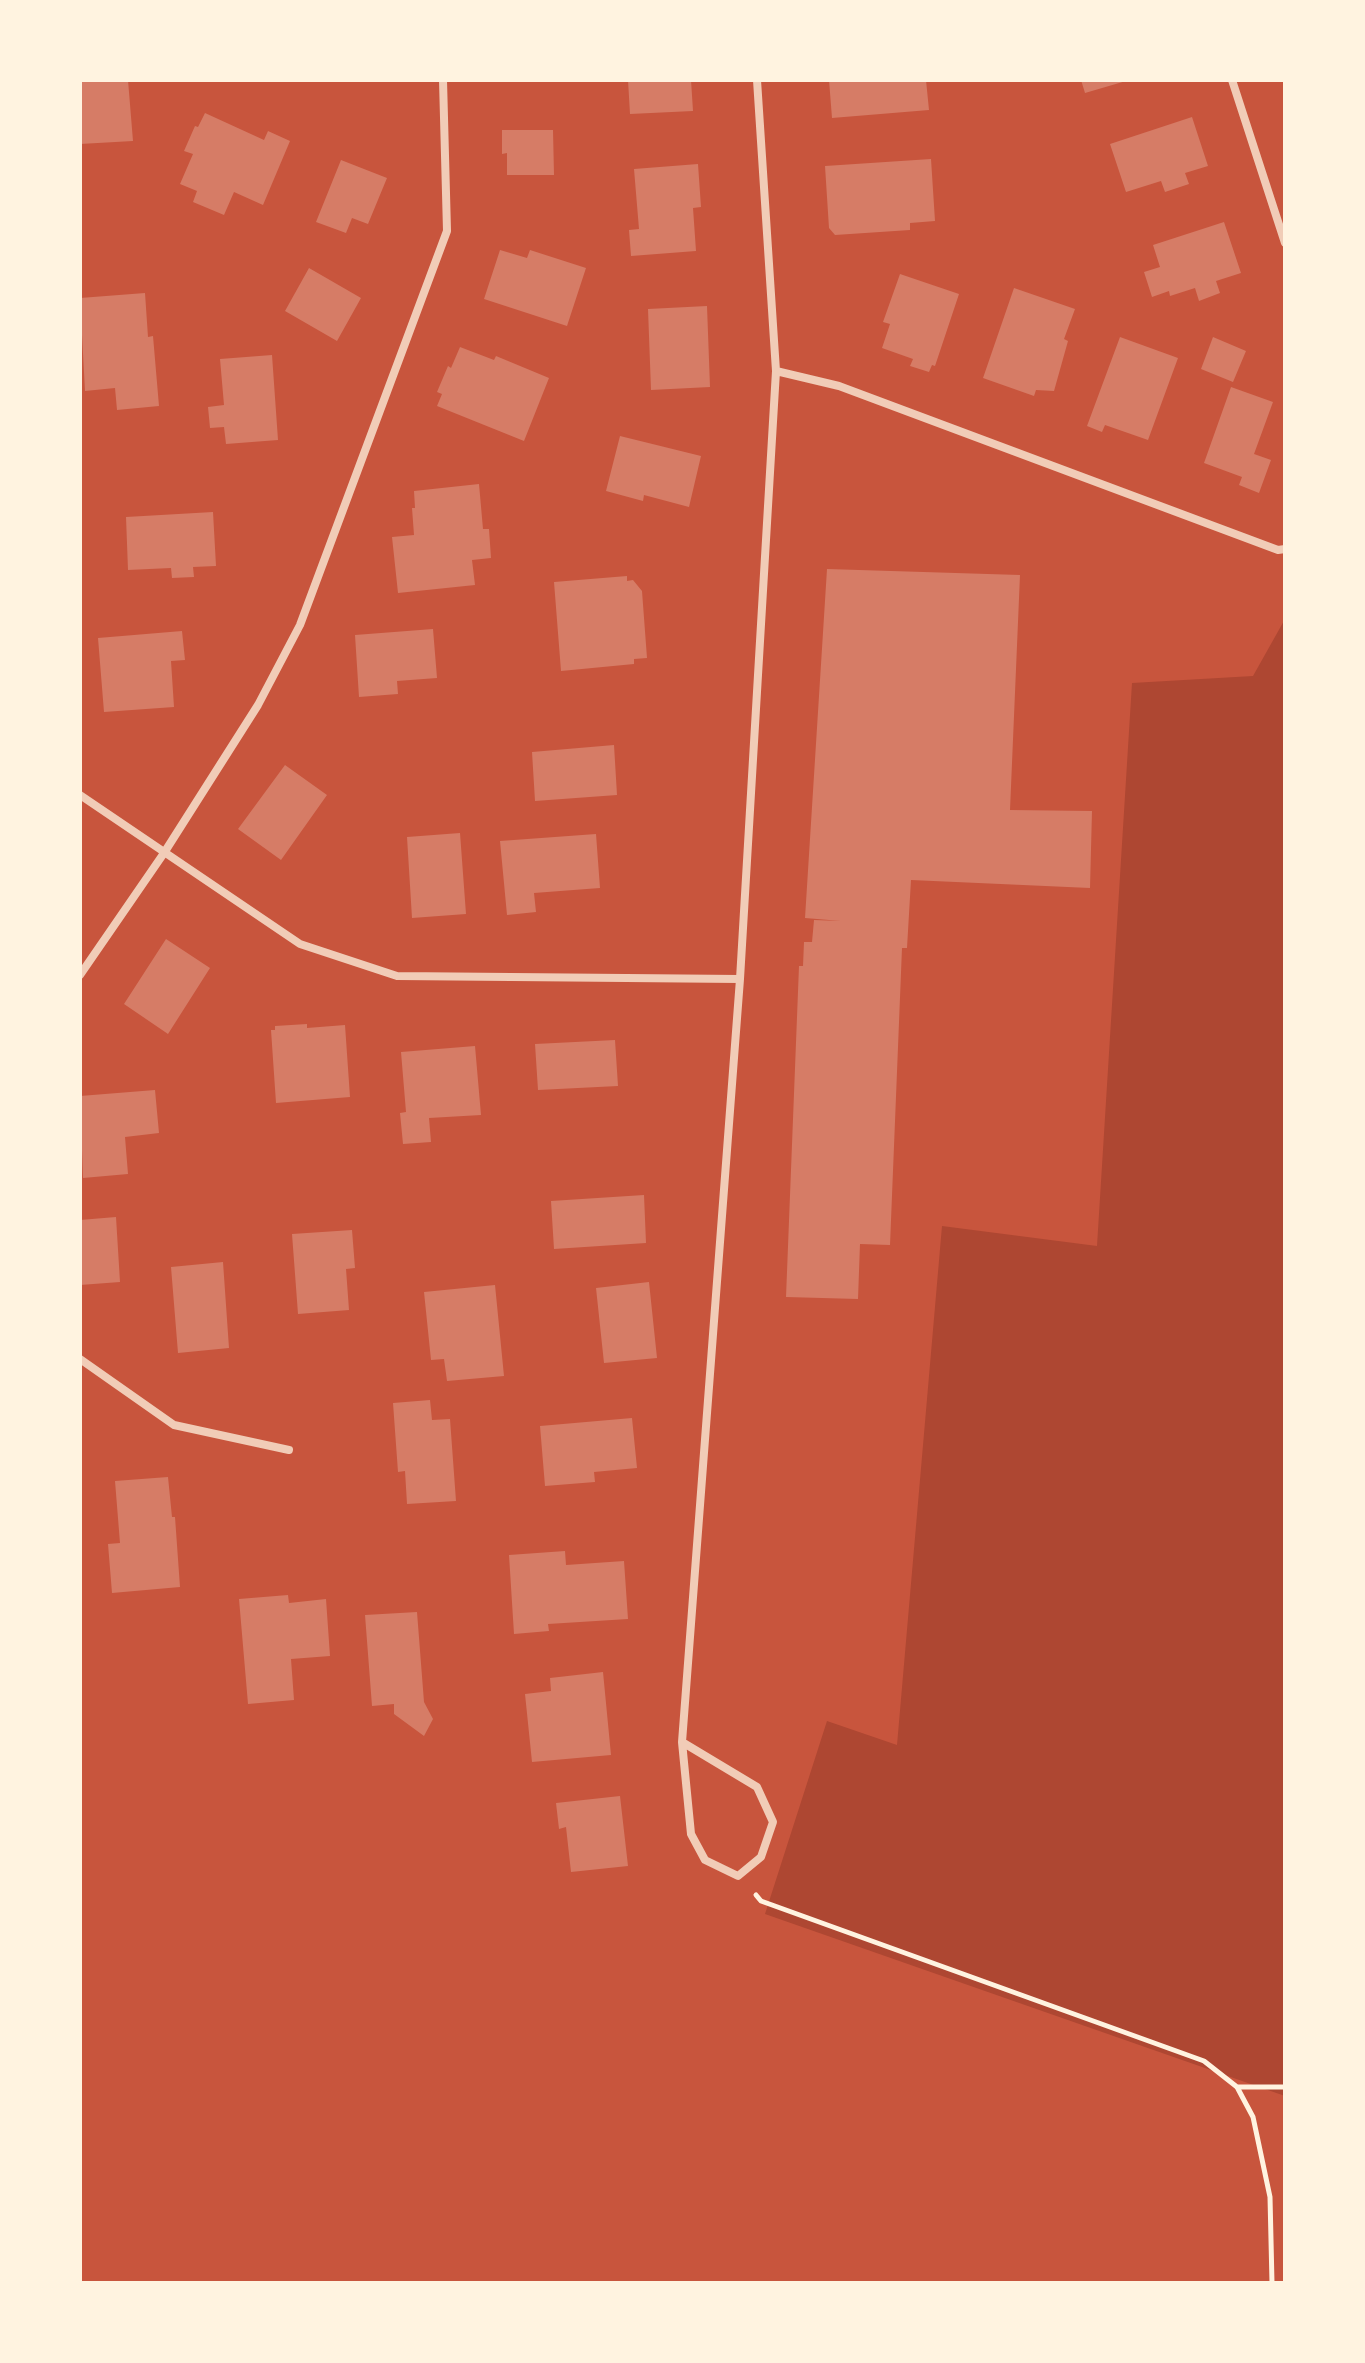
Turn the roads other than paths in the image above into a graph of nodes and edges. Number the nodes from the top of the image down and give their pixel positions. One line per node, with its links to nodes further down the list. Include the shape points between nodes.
1 (443, 80): 8 (street, via 447,231 300,625 258,705)
2 (757, 80): 5 (street)
3 (1232, 80): 4 (street)
4 (1285, 243)
5 (776, 371): 6 (street, via 839,386); 10 (street)
6 (1285, 549)
7 (80, 795): 8 (street)
8 (164, 853): 9 (street); 10 (street, via 300,944 397,976)
9 (80, 975)
10 (740, 979): 13 (street)
11 (80, 1359): 12 (street, via 174,1425)
12 (289, 1450)
13 (682, 1742): 13 (street, via 757,1787 773,1822 761,1857 738,1876 705,1860 691,1834)

